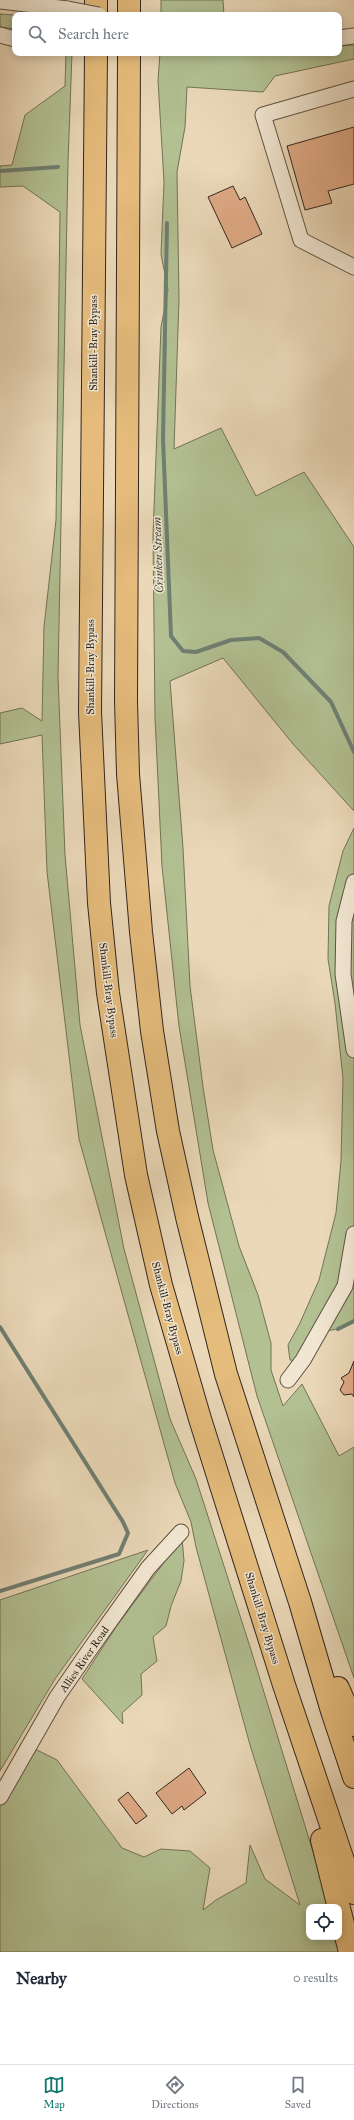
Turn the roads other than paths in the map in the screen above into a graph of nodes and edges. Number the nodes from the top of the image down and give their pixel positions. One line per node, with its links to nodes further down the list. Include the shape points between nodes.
1 (96, 0): 5 (highway)
2 (129, 0): 6 (highway)
3 (0, 1): 4 (street, bridge)
4 (84, 12)
5 (96, 12)
6 (129, 12)
7 (0, 35): 9 (street)
8 (354, 36): 10 (street)
9 (12, 38)
10 (342, 38)
11 (96, 56): 21 (highway, Shankill-Bray Bypass, via 90,712 98,903 108,993 136,1175 161,1285 200,1419)
12 (129, 56): 20 (highway, via 126,702 130,797 150,1016 170,1139 226,1374)
13 (354, 89): 14 (street, via 263,115 301,240)
14 (354, 267)
15 (354, 882): 16 (street, via 344,921 343,974)
16 (354, 1050)
17 (354, 1234): 18 (street, via 345,1286 303,1360)
18 (288, 1380)
19 (181, 1532): 24 (street, Allies River Road, via 148,1568 93,1644 57,1697)
20 (300, 1602): 22 (highway); 23 (highway)
21 (284, 1686): 25 (highway, Shankill-Bray Bypass); 26 (highway, via 297,1749)
22 (354, 1725)
23 (354, 1777)
24 (0, 1797)
25 (354, 1893)
26 (350, 1952)

